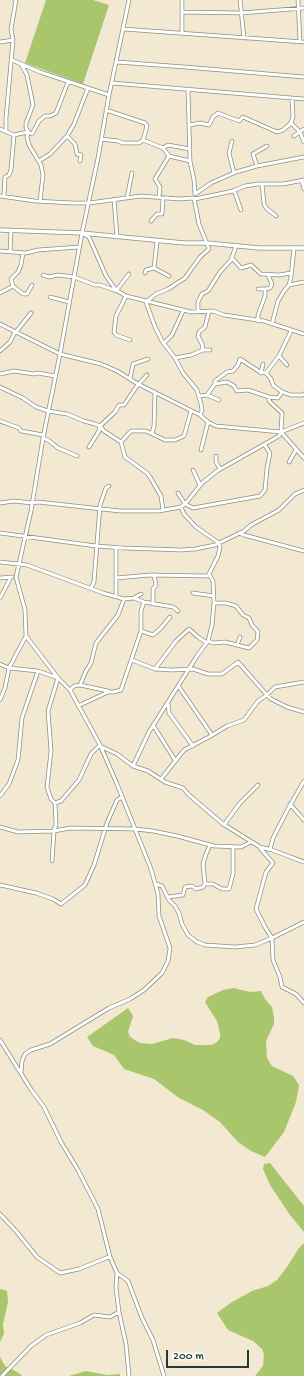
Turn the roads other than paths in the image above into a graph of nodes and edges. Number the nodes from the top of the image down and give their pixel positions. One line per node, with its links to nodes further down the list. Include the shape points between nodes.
1 (16, 0): 13 (street, via 11,29)
2 (129, 0): 10 (street)
3 (182, 0): 8 (street)
4 (240, 0): 9 (street)
5 (298, 0): 6 (street)
6 (299, 8): 7 (street); 9 (street); 15 (street)
7 (304, 8)
8 (182, 12): 9 (street); 11 (street)
9 (241, 13): 12 (street)
10 (123, 29): 11 (street); 17 (street)
11 (182, 33): 12 (street)
12 (244, 38): 15 (street)
13 (13, 40): 14 (street); 16 (street)
14 (0, 42)
15 (302, 42)
16 (12, 60): 18 (street); 32 (street)
17 (117, 62): 19 (street); 21 (street)
18 (21, 64): 20 (street); 33 (street, via 27,76 33,105 26,123)
19 (304, 77)
20 (68, 82): 22 (street); 33 (street, via 56,113 39,121 32,134)
21 (112, 83): 23 (street); 24 (street)
22 (88, 88): 24 (street); 36 (street)
23 (188, 90): 25 (street); 29 (street)
24 (109, 95): 27 (street)
25 (292, 98): 26 (street); 28 (street)
26 (304, 99)
27 (106, 110): 38 (street); 39 (street, via 145,123 147,126)
28 (291, 123): 29 (street, via 277,132 243,117 238,121 218,113 209,125); 34 (street)
29 (189, 125): 44 (street)
30 (0, 129): 32 (street)
31 (304, 129): 34 (street)
32 (6, 132): 35 (street)
33 (28, 132): 35 (street); 48 (street, via 29,145)
34 (300, 132): 37 (street); 41 (street)
35 (14, 135): 61 (street, via 11,170 9,175 4,177)
36 (67, 136): 47 (street, via 75,144 77,154 81,155); 48 (street, via 50,154)
37 (294, 136)
38 (101, 139): 39 (street, via 123,143 139,143); 67 (street)
39 (143, 140): 43 (street)
40 (232, 141): 52 (street, via 229,154)
41 (304, 142)
42 (267, 146): 50 (street, via 254,154)
43 (163, 148): 44 (street, via 168,146); 45 (street)
44 (190, 149): 49 (street)
45 (169, 156): 49 (street); 63 (street, via 155,180 160,187)
46 (304, 157): 50 (street)
47 (80, 160)
48 (39, 161): 66 (street, via 43,175)
49 (190, 161): 59 (street)
50 (257, 166): 52 (street)
51 (132, 172): 62 (street)
52 (234, 173): 55 (street)
53 (209, 179): 55 (street)
54 (303, 181): 56 (street); 57 (street)
55 (211, 184): 59 (street)
56 (262, 184): 58 (street); 69 (street, via 264,204)
57 (304, 189)
58 (234, 190): 65 (street); 68 (street)
59 (195, 194): 65 (street)
60 (0, 196): 61 (street)
61 (4, 196): 66 (street)
62 (126, 198): 63 (street); 64 (street)
63 (161, 198): 65 (street); 70 (street, via 162,214 157,214)
64 (114, 199): 67 (street); 74 (street)
65 (194, 199): 76 (street, via 199,224)
66 (40, 201): 67 (street)
67 (89, 203): 73 (street)
68 (241, 210)
69 (276, 216)
70 (151, 221)
71 (0, 230): 72 (street)
72 (11, 230): 73 (street); 82 (street)
73 (82, 233): 74 (street); 77 (street); 99 (street, via 89,237 106,276)
74 (117, 237): 75 (street)
75 (157, 241): 76 (street); 85 (street)
76 (207, 243): 78 (street); 104 (street, via 209,249 185,278)
77 (79, 246): 83 (street); 92 (street)
78 (236, 246): 79 (street); 84 (street)
79 (294, 248): 80 (street); 87 (street)
80 (304, 248)
81 (0, 251): 82 (street)
82 (10, 252): 83 (street)
83 (23, 253): 95 (street, via 18,272 10,279)
84 (232, 258): 90 (street, via 241,268 251,265 261,274); 107 (street, via 208,291 202,294 198,302 198,310)
85 (154, 268): 86 (street, via 146,270); 91 (street)
86 (145, 273)
87 (291, 273): 90 (street); 94 (street)
88 (129, 274): 99 (street)
89 (43, 275): 92 (street)
90 (268, 275): 98 (street, via 272,284 270,288)
91 (169, 276)
92 (74, 277): 99 (street); 103 (street)
93 (304, 282): 94 (street)
94 (288, 285): 111 (street, via 278,301)
95 (13, 286): 96 (street, via 23,294 27,294); 100 (street)
96 (32, 286)
97 (258, 289): 98 (street)
98 (265, 289): 109 (street)
99 (116, 290): 101 (street)
100 (0, 293)
101 (126, 296): 104 (street); 115 (street, via 116,316 114,332)
102 (50, 298): 103 (street)
103 (70, 302): 120 (street)
104 (146, 302): 105 (street); 116 (street)
105 (183, 311): 107 (street); 116 (street, via 172,335)
106 (209, 311): 107 (street); 109 (street, via 224,316); 117 (street, via 205,327 198,336)
107 (201, 312)
108 (31, 313): 113 (street)
109 (258, 320): 111 (street)
110 (0, 324): 113 (street)
111 (272, 324): 112 (street)
112 (291, 331): 114 (street); 121 (street)
113 (16, 332): 119 (street); 120 (street)
114 (304, 334)
115 (130, 340)
116 (164, 343): 122 (street)
117 (203, 350): 118 (street); 122 (street)
118 (210, 350)
119 (0, 351)
120 (60, 354): 130 (street); 131 (street, via 101,364)
121 (279, 356): 125 (street); 129 (street)
122 (176, 358): 139 (street)
123 (148, 359): 131 (street, via 133,364)
124 (263, 364): 126 (street)
125 (287, 365)
126 (262, 373): 129 (street); 133 (street, via 240,359 238,365 215,381)
127 (0, 374): 130 (street, via 14,371)
128 (147, 374): 132 (street)
129 (266, 374): 136 (street, via 273,385)
130 (55, 376): 142 (street)
131 (130, 379): 132 (street)
132 (139, 384): 135 (street); 148 (street, via 124,405 119,405)
133 (215, 384): 138 (street); 140 (street, via 227,382 238,391 248,390)
134 (0, 387): 142 (street)
135 (155, 392): 143 (street); 150 (street)
136 (282, 392): 137 (street, via 291,395); 140 (street, via 278,398)
137 (304, 394)
138 (207, 395): 139 (street); 141 (street)
139 (199, 396): 144 (street, via 202,410)
140 (270, 397): 149 (street, via 269,401 282,413)
141 (219, 400)
142 (48, 411): 148 (street, via 67,414); 151 (street)
143 (191, 411): 144 (street); 150 (street, via 184,436 175,440 165,440)
144 (200, 415): 146 (street)
145 (0, 421): 151 (street, via 21,431)
146 (208, 422): 149 (street, via 216,426); 155 (street)
147 (304, 423): 149 (street)
148 (100, 426): 152 (street); 154 (street)
149 (282, 432): 153 (street); 156 (street)
150 (152, 434): 152 (street, via 146,431 131,431)
151 (43, 437): 158 (street, via 58,448); 169 (street)
152 (121, 442): 173 (street, via 124,456 150,477 161,496)
153 (264, 444): 162 (street); 170 (street, via 270,453 265,490 260,496 196,508)
154 (89, 447)
155 (201, 450)
156 (298, 451): 157 (street); 160 (street); 161 (street)
157 (304, 452)
158 (77, 456)
159 (216, 456): 162 (street)
160 (304, 458)
161 (289, 462)
162 (220, 469): 164 (street)
163 (193, 470): 164 (street)
164 (200, 485): 170 (street)
165 (109, 486): 172 (street, via 106,488)
166 (304, 490): 175 (street, via 295,494 275,512)
167 (178, 493): 170 (street)
168 (0, 503): 169 (street)
169 (32, 503): 172 (street); 176 (street)
170 (185, 504): 171 (street)
171 (181, 507): 173 (street); 177 (street, via 196,526)
172 (100, 509): 173 (street, via 142,512); 178 (street)
173 (162, 510)
174 (0, 533): 176 (street)
175 (239, 533): 177 (street); 180 (street)
176 (25, 536): 178 (street); 182 (street)
177 (219, 543): 179 (street, via 181,550); 183 (street, via 219,552)
178 (96, 546): 179 (street); 189 (street, via 94,582)
179 (116, 547): 188 (street)
180 (304, 551)
181 (0, 562): 182 (street)
182 (18, 563): 186 (street); 189 (street)
183 (209, 574): 184 (street, via 206,577); 193 (street, via 214,581)
184 (154, 575): 188 (street); 199 (street)
185 (11, 577): 186 (street); 187 (street); 194 (street)
186 (16, 577): 203 (street, via 25,610)
187 (0, 578)
188 (116, 578): 192 (street)
189 (91, 588): 192 (street)
190 (193, 593): 193 (street)
191 (141, 594): 195 (street)
192 (116, 596): 196 (street)
193 (214, 596): 198 (street)
194 (0, 598)
195 (134, 598): 196 (street); 197 (street)
196 (124, 599): 215 (street, via 118,615 96,643 91,663)
197 (144, 602): 199 (street); 202 (street, via 141,610)
198 (214, 603): 205 (street); 206 (street, via 236,606 249,618 258,632 257,640 249,648)
199 (154, 604): 200 (street, via 173,607)
200 (178, 611)
201 (170, 617): 202 (street, via 153,635)
202 (141, 631): 207 (street)
203 (26, 636): 209 (street); 213 (street)
204 (240, 637): 206 (street)
205 (208, 642): 206 (street); 210 (street, via 189,629 176,641); 211 (street)
206 (237, 645)
207 (132, 660): 210 (street); 218 (street, via 122,690)
208 (0, 664): 209 (street)
209 (9, 668): 212 (street); 220 (street)
210 (155, 669): 211 (street)
211 (190, 669): 216 (street); 219 (street, via 208,674 222,674 238,662)
212 (38, 671): 213 (street); 233 (street, via 22,718 18,760 9,784)
213 (58, 678): 217 (street); 235 (street, via 48,711 51,751 47,787 51,799)
214 (304, 682): 219 (street, via 274,687)
215 (80, 685): 217 (street); 218 (street)
216 (179, 687): 221 (street); 225 (street)
217 (70, 690): 222 (street)
218 (108, 692): 222 (street)
219 (267, 695): 223 (street, via 287,708); 225 (street, via 258,701 244,720)
220 (0, 700)
221 (168, 704): 224 (street); 227 (street, via 169,713)
222 (78, 706): 226 (street)
223 (304, 712)
224 (153, 725): 228 (street); 229 (street)
225 (212, 735): 227 (street)
226 (100, 745): 229 (street); 234 (street); 235 (street, via 91,754 79,780 61,801)
227 (193, 746): 228 (street, via 184,750)
228 (175, 760): 230 (street)
229 (133, 766): 230 (street)
230 (161, 779): 238 (street, via 183,788)
231 (304, 781): 236 (street)
232 (258, 785): 238 (street, via 240,803)
233 (0, 796)
234 (122, 798): 240 (street, via 117,800); 241 (street)
235 (56, 803): 242 (street)
236 (290, 804): 237 (street); 247 (street)
237 (304, 820)
238 (224, 825): 243 (street)
239 (0, 827): 242 (street, via 18,832)
240 (105, 829): 241 (street); 242 (street, via 70,828); 252 (street, via 85,885 61,904 36,893)
241 (135, 829): 244 (street); 250 (street)
242 (54, 831): 248 (street)
243 (250, 842): 245 (street, via 241,847); 246 (street)
244 (210, 845): 245 (street); 251 (street, via 203,864)
245 (233, 847): 251 (street, via 230,889)
246 (260, 847): 247 (street); 255 (street, via 273,863 266,872 256,909)
247 (270, 849): 249 (street)
248 (52, 861)
249 (304, 862)
250 (156, 884): 253 (street, via 162,886); 258 (street, via 159,916 170,948 168,961 162,973 130,999 109,1008 50,1044 25,1054)
251 (205, 884): 253 (street, via 196,889 192,886 185,887 183,895)
252 (0, 885)
253 (168, 897): 255 (street, via 179,913 188,935 197,942 240,947 255,945)
254 (304, 922): 255 (street)
255 (272, 938): 256 (street, via 273,960 282,987 296,994)
256 (304, 1003)
257 (0, 1040): 258 (street)
258 (21, 1073): 260 (street, via 44,1107 98,1209)
259 (0, 1214): 260 (street, via 37,1257 60,1273)
260 (110, 1257): 261 (street)
261 (117, 1273): 262 (street); 265 (street, via 128,1281 153,1340)
262 (119, 1312): 263 (street, via 110,1317 94,1315 46,1335 31,1346); 264 (street)
263 (2, 1376)
264 (129, 1376)
265 (164, 1376)

